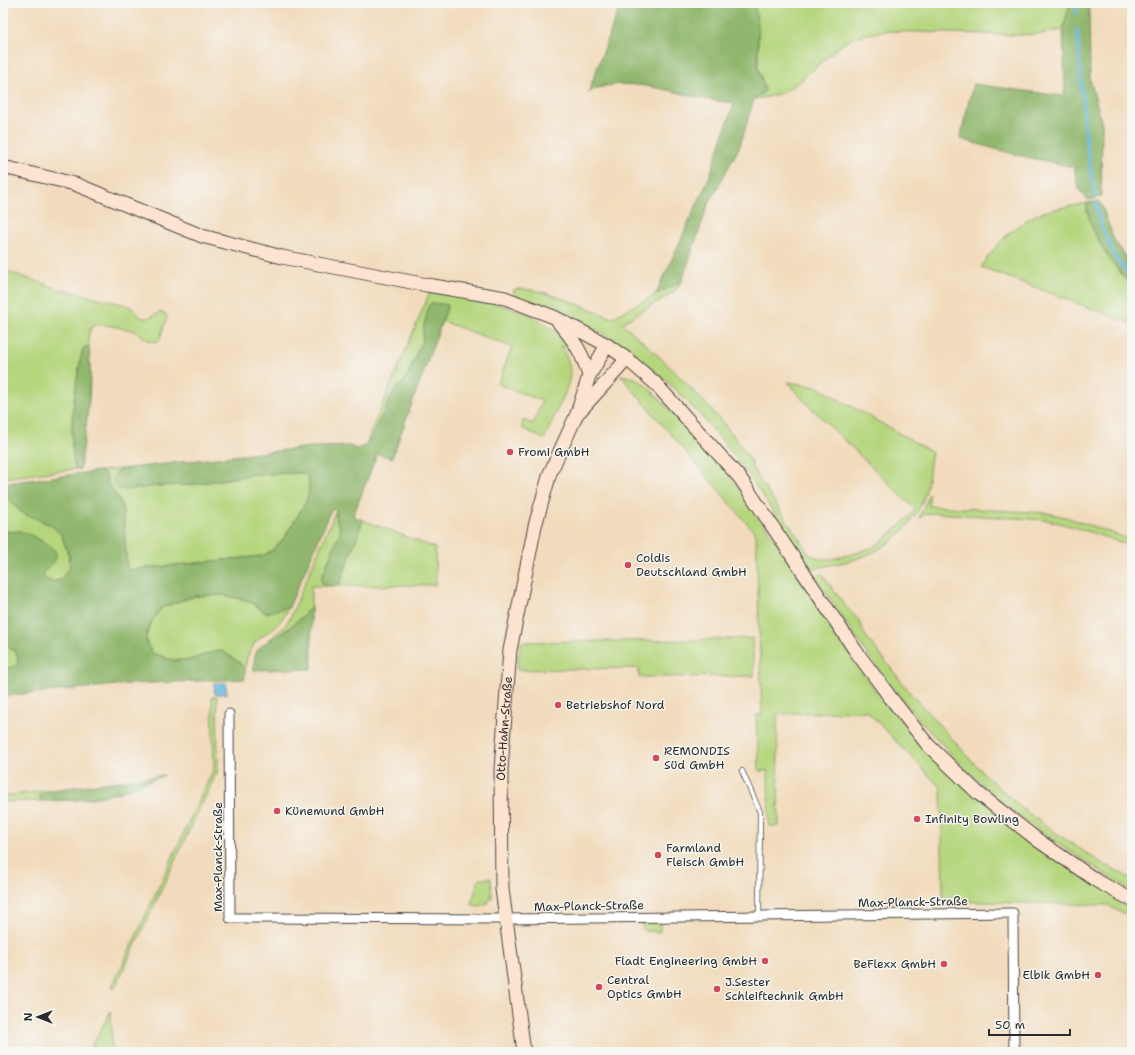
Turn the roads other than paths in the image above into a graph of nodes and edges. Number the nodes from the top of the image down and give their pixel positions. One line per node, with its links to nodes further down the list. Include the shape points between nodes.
1 (3, 166): 2 (street, via 75,184 202,236 282,257 504,298)
2 (554, 317): 3 (street); 5 (street, via 572,338 585,362)
3 (607, 345): 4 (street); 5 (street)
4 (627, 359): 6 (street); 9 (street, via 655,383 740,478 855,650 928,745 978,793 1039,841 1096,881)
5 (589, 376): 6 (street)
6 (577, 414): 11 (street, Otto-Hahn-Straße, via 550,473 534,526 510,650 502,769 502,889)
7 (229, 714): 11 (street, Max-Planck-Straße, via 230,918)
8 (742, 771): 10 (lane, via 760,812)
9 (1132, 900)
10 (759, 916): 11 (street, Max-Planck-Straße); 13 (street, Max-Planck-Straße, via 1013,913)
11 (505, 919): 12 (street, Otto-Hahn-Straße)
12 (524, 1052)
13 (1014, 1052)

